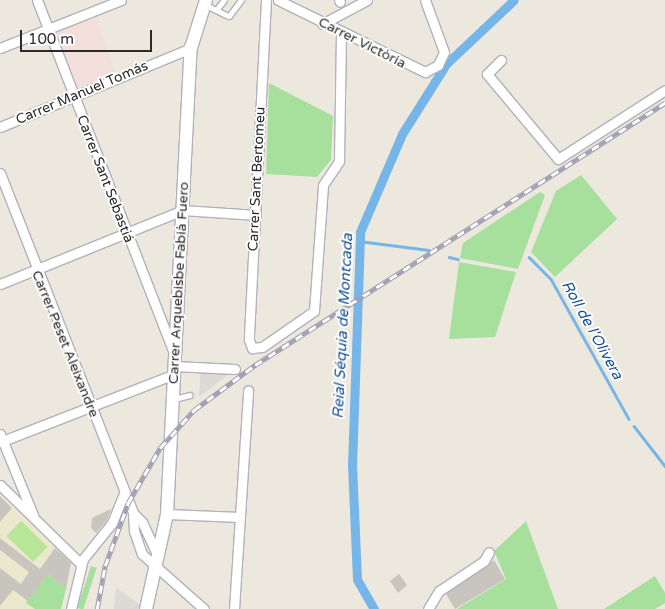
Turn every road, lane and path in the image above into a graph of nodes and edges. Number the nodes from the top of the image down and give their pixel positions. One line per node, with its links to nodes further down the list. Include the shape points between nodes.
1 (37, 0): 14 (street, Carrer Sant Sebastiá)
2 (121, 0): 14 (street)
3 (224, 0): 11 (lane)
4 (240, 0): 11 (lane, via 229,16)
5 (266, 0): 24 (street, Carrer Sant Bertomeu)
6 (278, 0): 13 (street, Carrer Victòria)
7 (367, 0): 12 (street)
8 (425, 0): 15 (street, Carrer Victòria, via 444,52 438,65 419,72)
9 (340, 1): 12 (lane)
10 (206, 2): 11 (lane); 17 (street, Carrer Arquebisbe Fabià Fuero)
11 (218, 8)
12 (344, 12): 13 (street)
13 (322, 24): 15 (street, Carrer Victòria)
14 (48, 28): 16 (street); 20 (street, Carrer Sant Sebastiá)
15 (341, 33): 24 (street, Carrer Sant Bertomeu, via 339,161 323,186 313,314 262,347 252,348 249,340)
16 (0, 48)
17 (191, 48): 20 (street, Carrer Manuel Tomás); 23 (street, Carrer Arquebisbe Fabià Fuero)
18 (500, 60): 19 (street, via 487,74 558,159)
19 (665, 90)
20 (73, 96): 21 (street, Carrer Manuel Tomás); 25 (street, Carrer Sant Sebastiá)
21 (0, 127)
22 (0, 173): 26 (street, Carrer Peset Aleixandre)
23 (184, 210): 24 (street); 25 (street); 28 (street, Carrer Arquebisbe Fabià Fuero)
24 (256, 215)
25 (126, 232): 26 (street); 28 (street, Carrer Sant Sebastiá)
26 (36, 270): 27 (street); 33 (street, Carrer Peset Aleixandre)
27 (0, 284)
28 (174, 366): 29 (street); 32 (street, Carrer Arquebisbe Fabià Fuero); 33 (street)
29 (235, 369)
30 (248, 390): 39 (street)
31 (190, 395): 32 (lane)
32 (172, 399): 37 (street, Carrer Arquebisbe Fabià Fuero)
33 (91, 407): 34 (street); 36 (street, Carrer Peset Aleixandre)
34 (1, 439): 38 (street)
35 (0, 485): 38 (street)
36 (124, 494): 41 (street, Carrer Peset Aleixandre, via 133,513 142,522); 42 (street, via 112,523)
37 (167, 514): 39 (street); 41 (street, Carrer Arquebisbe Fabià Fuero)
38 (34, 517): 42 (street)
39 (240, 517): 46 (street)
40 (489, 552): 47 (street, via 484,561 439,591)
41 (156, 562): 44 (street, Carrer Arquebisbe Fabià Fuero); 45 (street)
42 (81, 564): 43 (street)
43 (71, 609)
44 (146, 609)
45 (204, 609)
46 (234, 609)
47 (428, 609)

